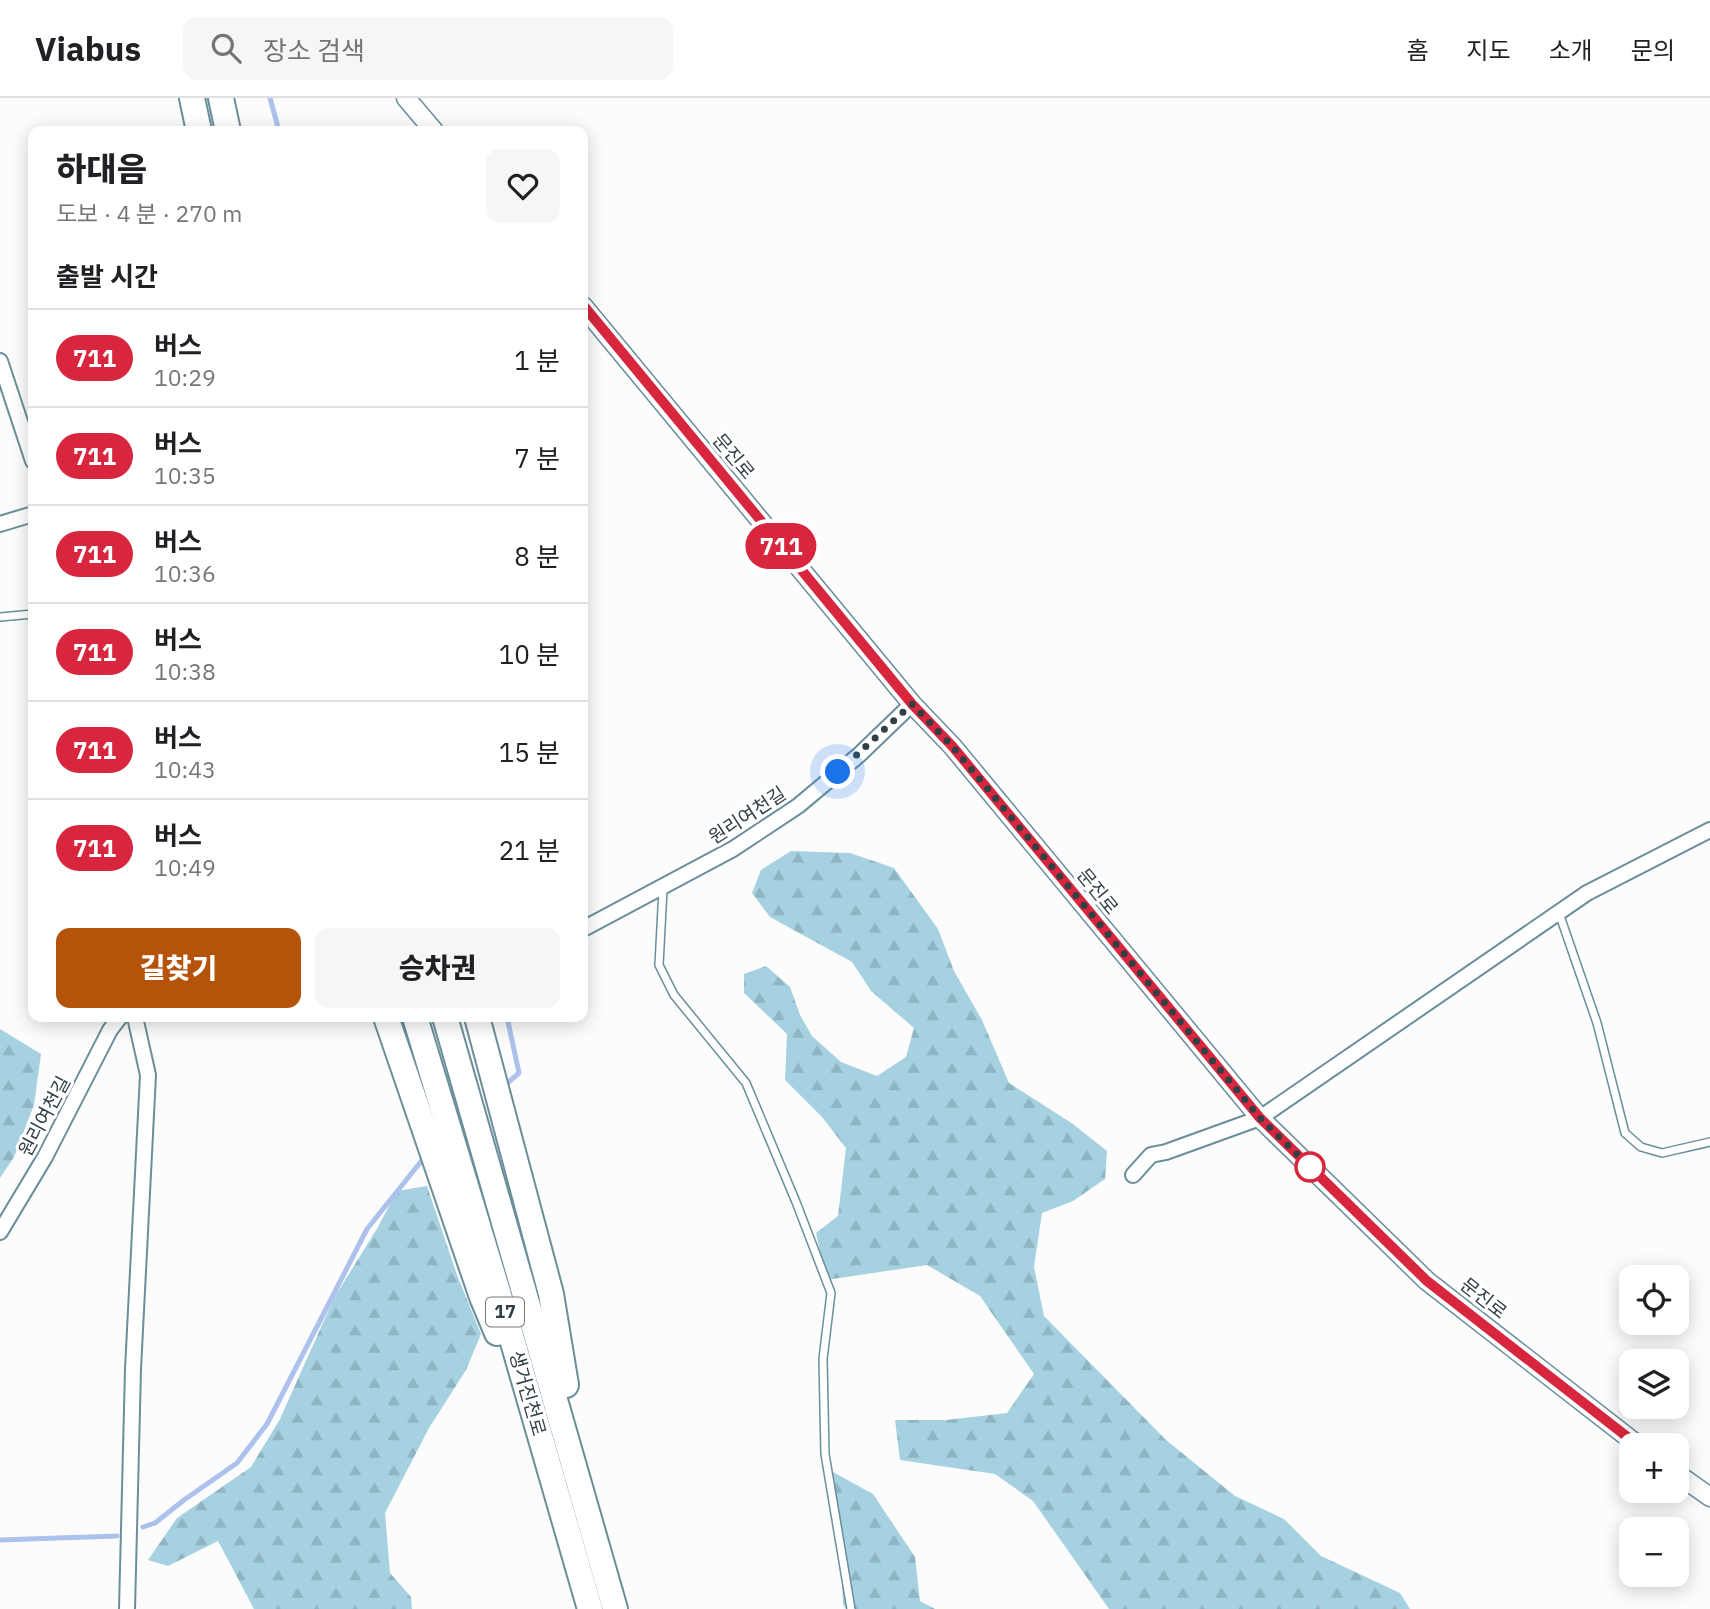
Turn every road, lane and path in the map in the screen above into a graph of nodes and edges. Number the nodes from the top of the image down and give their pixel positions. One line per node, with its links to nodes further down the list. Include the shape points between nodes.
1 (192, 98): 4 (highway)
2 (221, 98): 5 (highway)
3 (406, 98): 6 (street)
4 (198, 126)
5 (228, 126)
6 (430, 126)
7 (588, 312): 14 (street, 문진로)
8 (0, 361): 9 (street)
9 (28, 446)
10 (28, 515): 11 (street)
11 (0, 523)
12 (28, 614): 13 (lane)
13 (0, 617)
14 (912, 704): 16 (street, 원리여천길, via 798,806); 25 (street, 문진로, via 953,747)
15 (1710, 830): 17 (street, via 1587,893)
16 (663, 889): 18 (street, 원리여천길); 37 (lane, via 659,965 674,995 746,1083 831,1293 823,1359 825,1454)
17 (1559, 913): 25 (street); 26 (lane, via 1597,1023 1625,1133 1641,1147 1662,1153)
18 (588, 926)
19 (116, 1022): 28 (street, 원리여천길)
20 (136, 1022): 34 (street, via 148,1075)
21 (388, 1022): 29 (highway, via 482,1297)
22 (416, 1022): 29 (highway, 생거진천로 / 17)
23 (446, 1022): 33 (highway, 생거진천로 / 17)
24 (478, 1022): 33 (highway, via 551,1294)
25 (1260, 1118): 27 (street, via 1151,1155); 30 (street, 문진로, via 1427,1281)
26 (1710, 1142)
27 (1133, 1175)
28 (0, 1232)
29 (539, 1432): 35 (highway, 생거진천로 / 17)
30 (1622, 1433)
31 (1689, 1482): 32 (street)
32 (1710, 1497)
33 (586, 1510): 36 (highway, 생거진천로 / 17)
34 (127, 1609)
35 (590, 1609)
36 (615, 1609)
37 (851, 1609)

